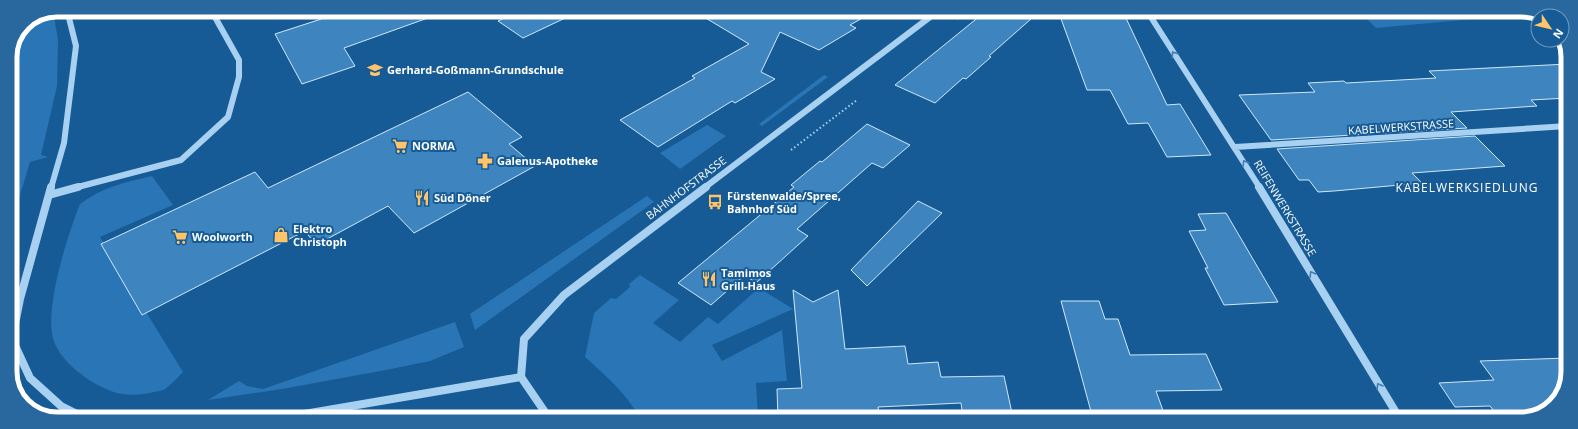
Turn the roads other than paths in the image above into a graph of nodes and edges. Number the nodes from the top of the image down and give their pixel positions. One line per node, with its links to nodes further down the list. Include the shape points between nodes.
1 (69, 17): 7 (street, via 76,46 64,143)
2 (214, 17): 7 (street, via 239,60 239,77 228,118 181,160)
3 (930, 17): 10 (street, BAHNHOFSTRASSE, via 564,296 524,339)
4 (1151, 17): 6 (street, REIFENWERKSTRASSE, one-way to 4)
5 (1561, 126): 6 (street, KABELWERKSTRASSE)
6 (1235, 147): 14 (street, REIFENWERKSTRASSE, one-way to 6)
7 (49, 195): 8 (street)
8 (17, 314)
9 (17, 350): 11 (street, via 30,378 61,406)
10 (521, 377): 12 (street); 13 (street)
11 (73, 412)
12 (316, 412)
13 (545, 412)
14 (1396, 412)

